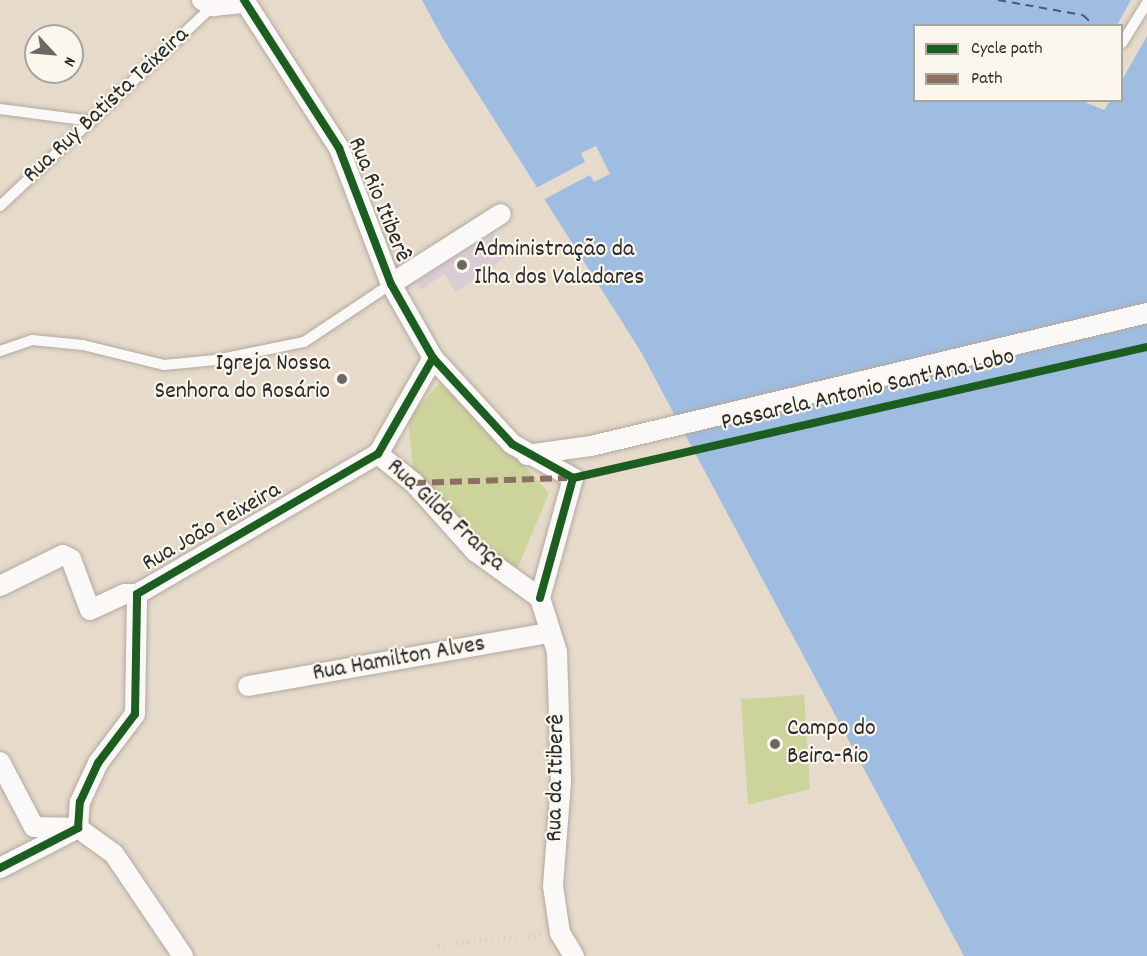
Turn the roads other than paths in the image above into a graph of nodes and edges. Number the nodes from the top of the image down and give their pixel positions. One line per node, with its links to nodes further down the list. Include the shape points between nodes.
1 (244, 2): 2 (street); 9 (street, Rua Rio Itiberê, via 339,148)
2 (208, 3): 6 (lane, Rua Ruy Batista Teixeira)
3 (1147, 3): 4 (lane)
4 (1123, 41)
5 (0, 109): 6 (lane)
6 (91, 121): 7 (lane, Rua Ruy Batista Teixeira)
7 (0, 206)
8 (501, 214): 9 (street)
9 (391, 284): 11 (lane, via 304,342 216,360 164,365 83,345 32,340); 12 (street, Rua Rio Itiberê)
10 (1147, 313): 14 (street, via 591,446)
11 (0, 351)
12 (433, 358): 13 (street); 14 (street, Rua Rio Itiberê, via 512,444)
13 (378, 454): 16 (street, Rua João Teixeira); 17 (street, Rua Gilda França, via 414,483 476,552)
14 (527, 455): 17 (street, Rua Rio Itiberê, via 573,478)
15 (0, 586): 16 (street, via 63,555 71,560 90,610 125,594)
16 (137, 594): 21 (street, Rua João Teixeira, via 135,714 98,763 80,802)
17 (540, 598): 18 (street, Rua da Itiberê)
18 (550, 633): 19 (street, Rua Hamilton Alves); 24 (street, Rua da Itiberê, via 557,652 561,782 553,886 560,933)
19 (248, 686)
20 (0, 762): 21 (street, via 34,827)
21 (78, 828): 22 (street); 23 (street, via 114,855)
22 (0, 868)
23 (183, 956)
24 (574, 956)

